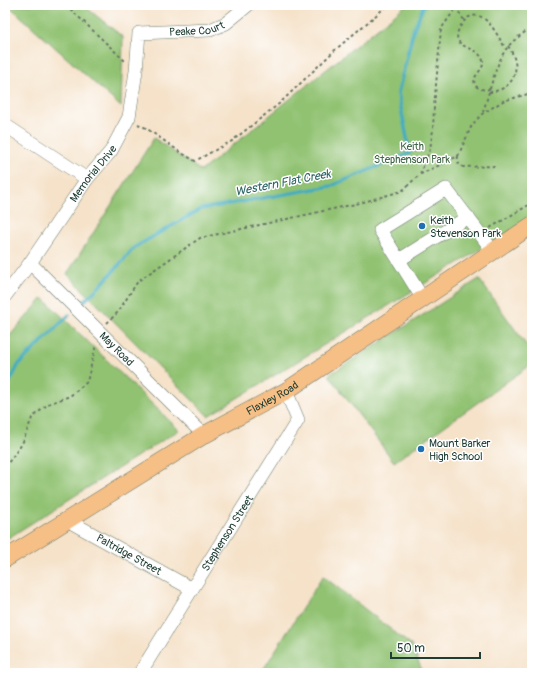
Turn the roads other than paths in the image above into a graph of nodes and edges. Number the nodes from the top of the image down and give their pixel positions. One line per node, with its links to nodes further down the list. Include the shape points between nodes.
1 (248, 5): 2 (street, Peake Court, via 226,23 210,30)
2 (140, 33): 4 (street, Memorial Drive, via 129,117 111,151)
3 (5, 125): 4 (street)
4 (87, 179): 9 (street, Memorial Drive)
5 (468, 217): 7 (street); 8 (street); 8 (street, via 446,189 380,230)
6 (532, 225): 7 (main road, Flaxley Road)
7 (493, 251): 11 (main road, Flaxley Road)
8 (399, 260): 11 (street)
9 (30, 263): 10 (street, Memorial Drive); 13 (street, May Road)
10 (5, 296)
11 (423, 299): 12 (main road, Flaxley Road)
12 (286, 391): 13 (main road, Flaxley Road); 16 (street, Stephenson Street, via 298,420)
13 (204, 435): 14 (main road, Flaxley Road)
14 (68, 520): 15 (main road, Flaxley Road); 16 (street, Paltridge Street)
15 (5, 559)
16 (192, 589): 17 (street, Stephenson Street)
17 (140, 673)

